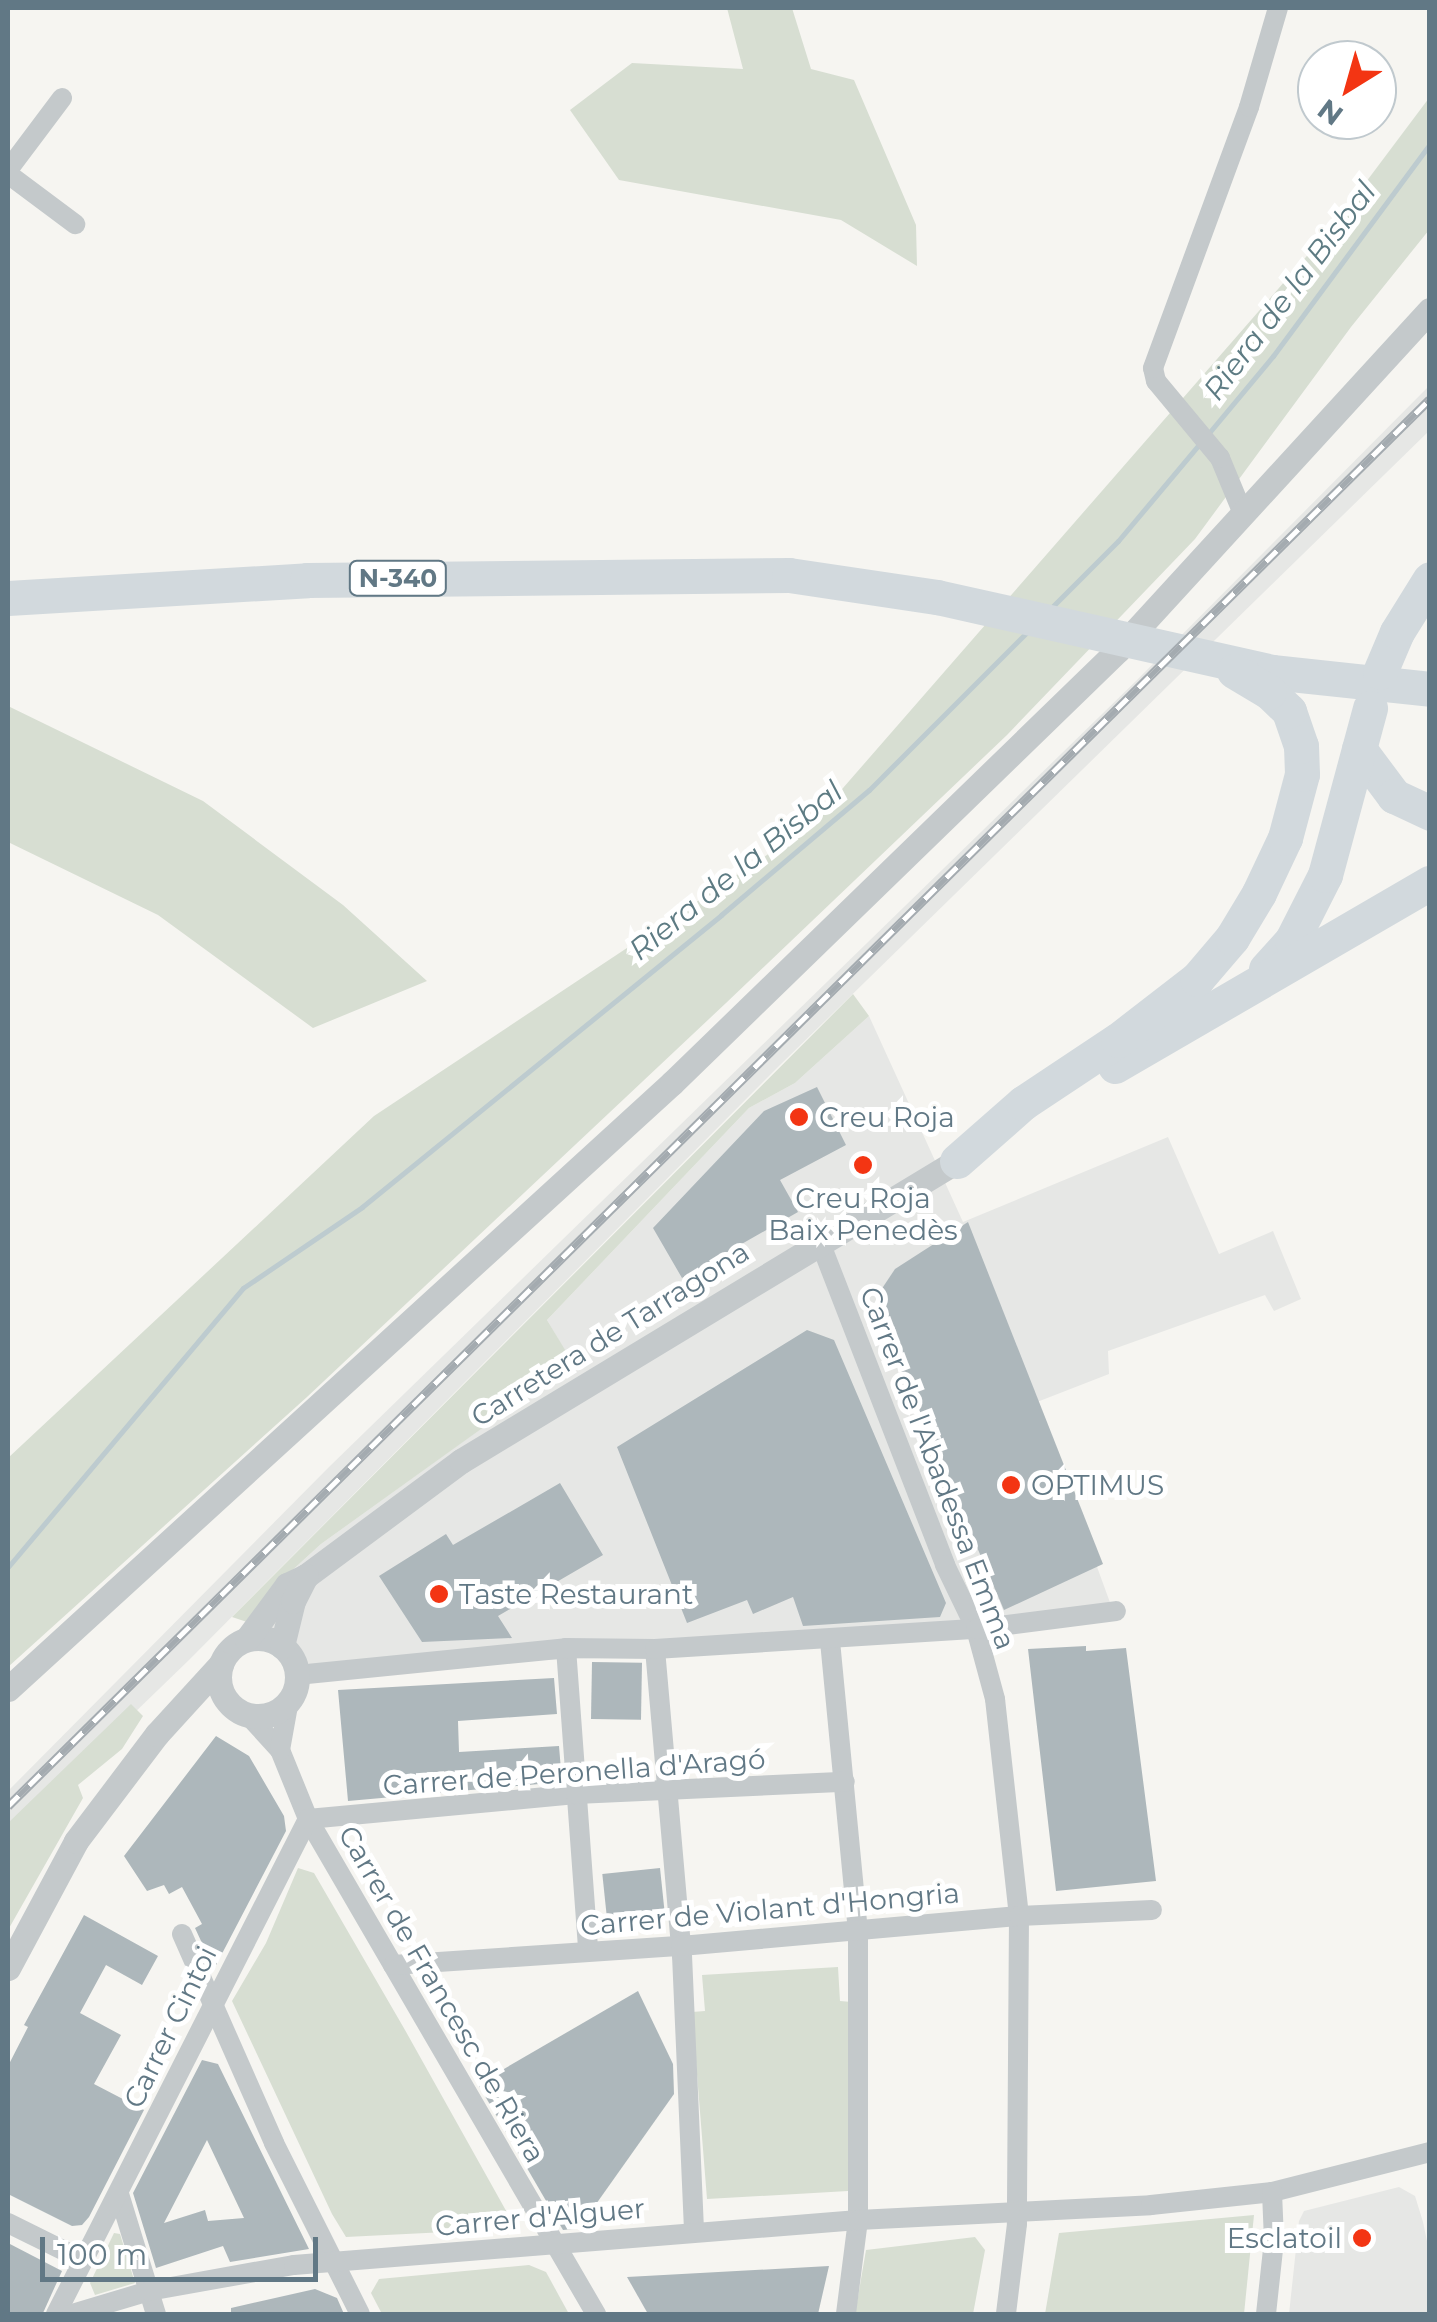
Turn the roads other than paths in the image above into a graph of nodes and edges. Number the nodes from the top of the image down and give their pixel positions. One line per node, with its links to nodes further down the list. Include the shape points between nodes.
1 (1278, 8): 6 (street, via 1249,107 1153,368 1220,458)
2 (62, 98): 3 (street)
3 (8, 172): 4 (street)
4 (75, 224)
5 (1430, 310): 6 (street)
6 (1244, 516): 28 (street, via 1118,650 672,1084)
7 (1430, 579): 10 (highway, via 1397,632)
8 (8, 598): 9 (highway, N-340, via 307,580 789,575 936,597)
9 (1208, 660): 10 (highway, N-340, via 1326,681); 16 (highway, via 1269,692 1298,728 1302,774 1285,838 1259,894 1197,979 1023,1103)
10 (1406, 683)
11 (1370, 708): 12 (highway)
12 (1359, 750): 13 (highway, via 1394,796); 15 (highway, via 1311,910)
13 (1430, 813)
14 (1430, 883): 15 (highway)
15 (1247, 987): 16 (highway)
16 (956, 1161): 17 (street, Carretera de Tarragona)
17 (820, 1242): 18 (street, Carretera de Tarragona, via 461,1462); 20 (street, Carrer de l'Abadessa Emma, via 945,1566)
18 (306, 1576): 21 (street, Carretera de Tarragona, via 287,1585); 23 (street)
19 (1116, 1611): 20 (street)
20 (976, 1629): 22 (street); 37 (street, Carrer de l'Abadessa Emma, via 995,1698)
21 (247, 1639): 23 (street); 26 (street)
22 (830, 1640): 25 (street); 32 (street)
23 (282, 1646): 27 (street)
24 (566, 1648): 25 (street); 27 (street); 34 (street)
25 (655, 1649): 33 (street)
26 (221, 1664): 29 (street, via 220,1686); 30 (street)
27 (293, 1688): 29 (street, via 270,1714); 31 (street)
28 (8, 1689)
29 (240, 1710): 30 (street); 31 (street, Carrer de Francesc de Riera)
30 (177, 1712): 43 (street, via 76,1841)
31 (280, 1750): 35 (street, Carrer de Francesc de Riera)
32 (844, 1782): 33 (street, Carrer de Peronella d'Aragó); 38 (street)
33 (670, 1790): 34 (street, Carrer de Peronella d'Aragó); 40 (street)
34 (576, 1794): 35 (street, Carrer de Peronella d'Aragó); 41 (street)
35 (308, 1819): 42 (street, Carrer de Francesc de Riera); 44 (street, Carrer Cintoi)
36 (1152, 1910): 37 (street, Carrer de Violant d'Hongria)
37 (1019, 1916): 38 (street, Carrer de Violant d'Hongria); 48 (street, Carrer de l'Abadessa Emma)
38 (858, 1930): 40 (street, Carrer de Violant d'Hongria); 49 (street)
39 (182, 1934): 44 (street)
40 (680, 1946): 41 (street, Carrer de Violant d'Hongria); 51 (street)
41 (588, 1952): 42 (street, Carrer de Violant d'Hongria)
42 (393, 1965): 52 (street, Carrer de Francesc de Riera)
43 (8, 1968)
44 (212, 2003): 47 (street, Carrer Cintoi); 54 (street)
45 (1430, 2152): 46 (street, Carrer d'Alguer)
46 (1272, 2192): 48 (street, Carrer d'Alguer, via 1151,2206); 63 (street)
47 (118, 2194): 53 (street, Carrer Cintoi); 55 (street)
48 (1017, 2209): 49 (street, Carrer d'Alguer); 62 (street, Carrer de l'Abadessa Emma)
49 (858, 2220): 51 (street, Carrer d'Alguer); 61 (street)
50 (8, 2222): 53 (street)
51 (694, 2232): 52 (street, Carrer d'Alguer)
52 (557, 2244): 54 (street, Carrer d'Alguer); 60 (street, Carrer de Francesc de Riera)
53 (81, 2259): 56 (street); 57 (street, Carrer Cintoi)
54 (333, 2261): 55 (street, Carrer d'Alguer); 59 (street)
55 (149, 2291): 56 (street, Carrer d'Alguer); 58 (street)
56 (82, 2311)
57 (56, 2314)
58 (156, 2314)
59 (360, 2314)
60 (596, 2314)
61 (846, 2314)
62 (1006, 2314)
63 (1266, 2314)

